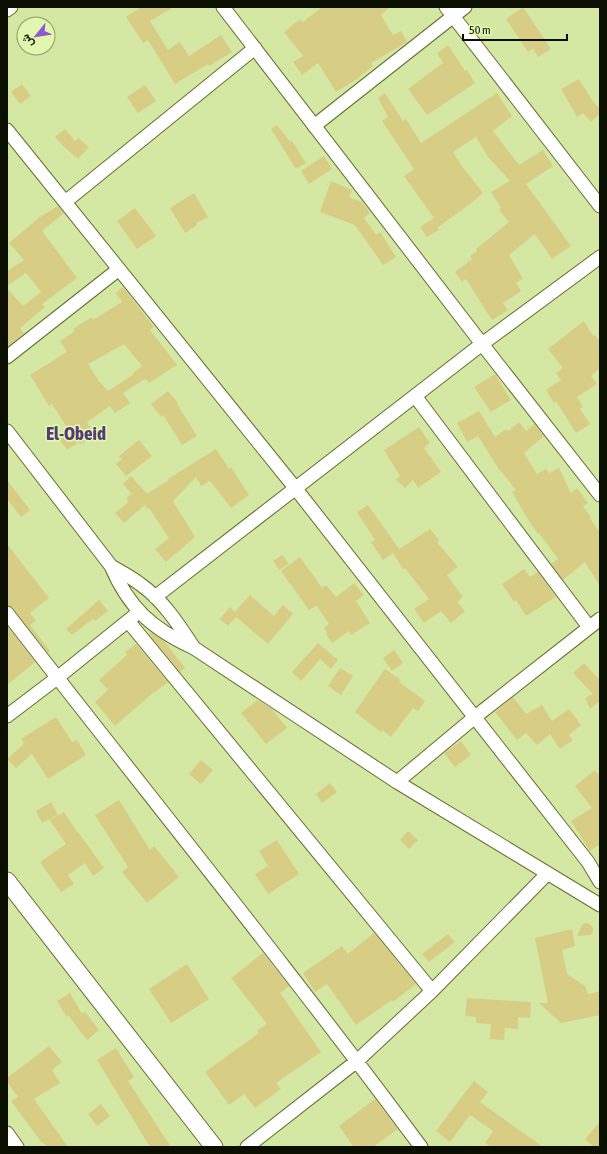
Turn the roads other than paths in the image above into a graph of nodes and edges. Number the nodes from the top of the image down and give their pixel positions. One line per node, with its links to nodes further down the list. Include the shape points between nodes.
1 (11, 7): 4 (street)
2 (223, 7): 6 (street)
3 (466, 7): 5 (street)
4 (7, 10)
5 (450, 12): 7 (street); 10 (street)
6 (255, 48): 7 (street); 9 (street)
7 (314, 126): 13 (street)
8 (7, 130): 9 (street)
9 (65, 202): 12 (street)
10 (600, 206)
11 (600, 257): 13 (street)
12 (119, 269): 14 (street); 17 (street)
13 (482, 344): 15 (street); 18 (street)
14 (7, 358)
15 (415, 396): 17 (street); 25 (street)
16 (7, 431): 19 (street)
17 (296, 489): 20 (street); 29 (street)
18 (600, 495)
19 (111, 566): 20 (street, via 141,584); 21 (street, via 128,599)
20 (155, 597): 26 (street)
21 (139, 612): 24 (street); 26 (street, via 173,639)
22 (7, 613): 27 (street)
23 (600, 619): 25 (street)
24 (128, 621): 27 (street); 35 (street)
25 (589, 627): 29 (street)
26 (194, 648): 30 (street)
27 (57, 678): 28 (street); 36 (street)
28 (7, 716)
29 (474, 717): 30 (street); 33 (street, via 588,862)
30 (397, 782): 31 (street)
31 (547, 874): 34 (street); 35 (street)
32 (7, 881): 39 (main road)
33 (600, 882)
34 (600, 905)
35 (432, 991): 36 (street)
36 (357, 1061): 40 (street); 41 (street)
37 (7, 1133): 38 (street)
38 (18, 1147)
39 (214, 1147)
40 (247, 1147)
41 (421, 1147)

